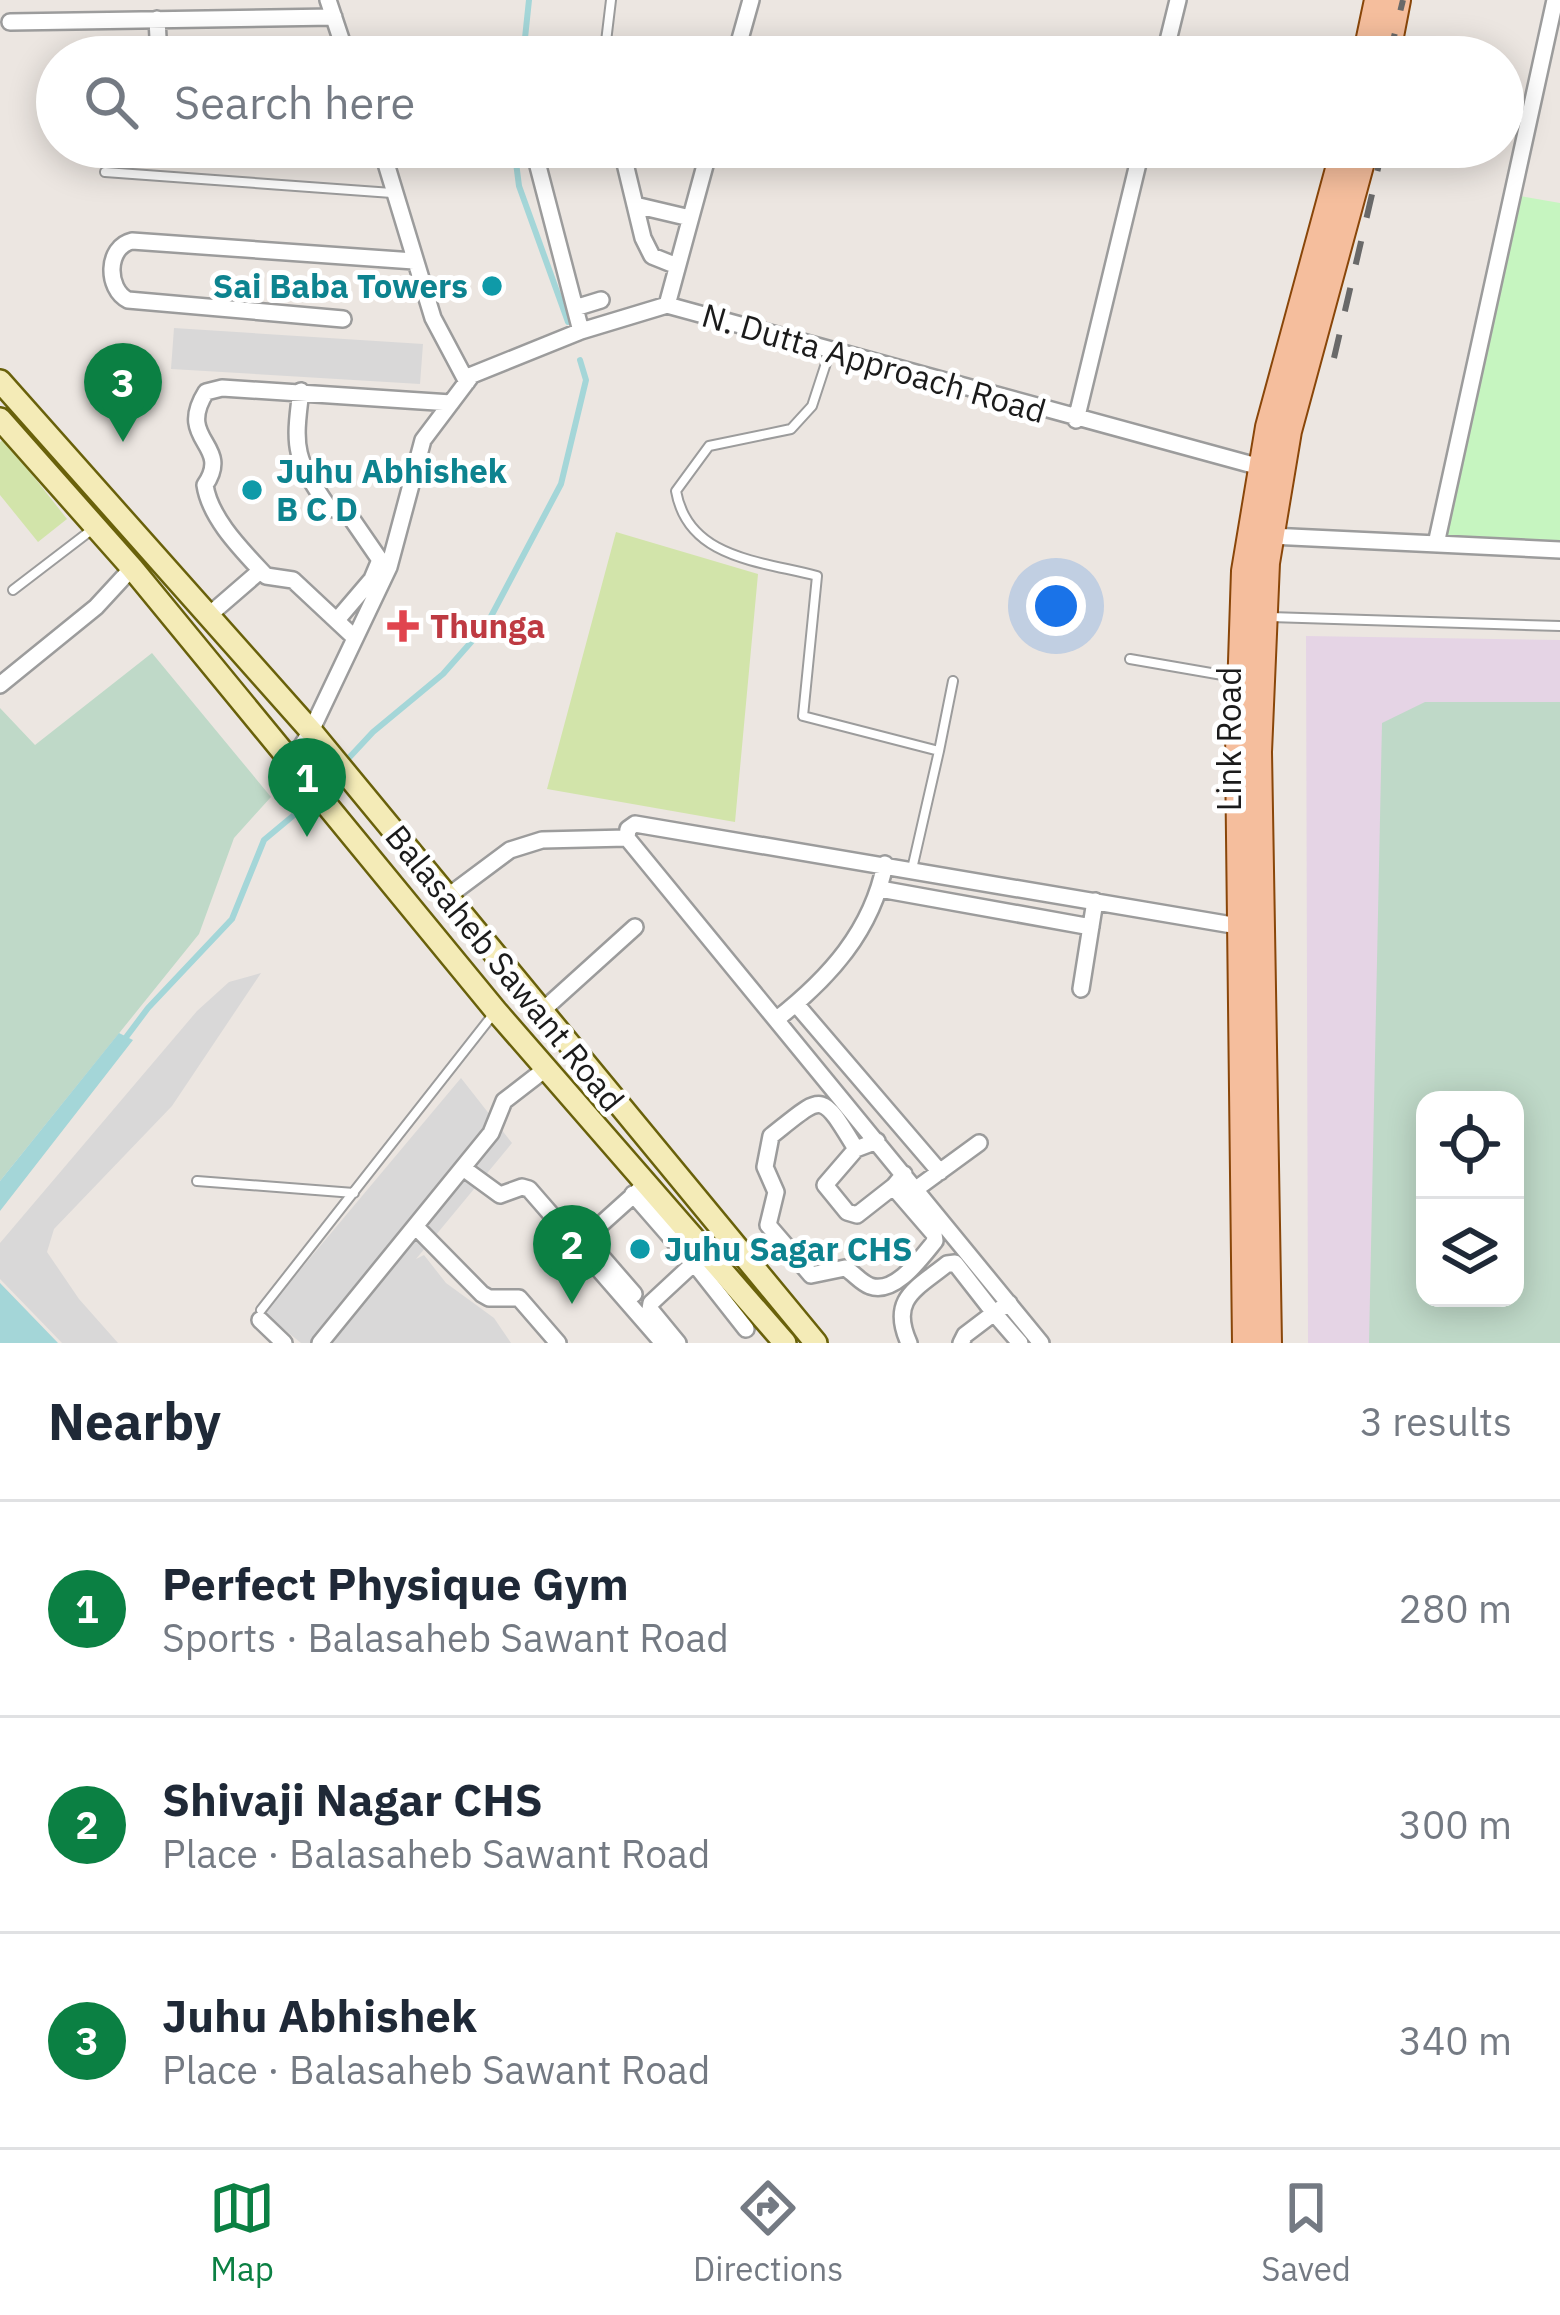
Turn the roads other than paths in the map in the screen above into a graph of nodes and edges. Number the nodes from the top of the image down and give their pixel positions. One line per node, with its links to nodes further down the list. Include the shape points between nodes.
1 (611, 0): 11 (lane)
2 (751, 0): 12 (street)
3 (1178, 0): 13 (street)
4 (1377, 0): 14 (main road)
5 (1398, 0): 15 (main road)
6 (1555, 0): 16 (street)
7 (331, 8): 8 (street)
8 (157, 20): 9 (street); 10 (street)
9 (10, 22)
10 (158, 36)
11 (607, 36)
12 (741, 36)
13 (1169, 36)
14 (1369, 36)
15 (1391, 36)
16 (1524, 131)
17 (386, 168): 26 (street)
18 (538, 168): 33 (street)
19 (626, 168): 27 (street)
20 (704, 168): 28 (street)
21 (1137, 168): 42 (street)
22 (1339, 168): 44 (main road)
23 (1360, 168): 44 (main road, Link Road)
24 (1516, 168): 47 (street)
25 (105, 172): 26 (lane)
26 (394, 193): 29 (street)
27 (635, 205): 28 (street); 30 (street, via 652,256)
28 (690, 218): 30 (street)
29 (414, 261): 34 (street, via 132,241 115,250 113,285 128,300); 38 (street)
30 (677, 266): 32 (street)
31 (602, 300): 33 (street)
32 (667, 305): 35 (street, N. Dutta Approach Road); 36 (street, N. Dutta Approach Road)
33 (575, 308): 35 (street)
34 (344, 319)
35 (581, 331): 38 (street, N. Dutta Approach Road)
36 (830, 351): 42 (street, N. Dutta Approach Road); 63 (lane, via 812,406 791,429 709,446 676,491 680,512 716,549 817,576 803,716)
37 (0, 381): 41 (main road, Balasaheb Sawant Road)
38 (467, 382): 40 (street, N. Dutta Approach Road)
39 (301, 391): 40 (street); 49 (street, via 302,468); 51 (street, via 222,388 206,392 194,412 214,460 208,502)
40 (451, 403): 49 (street, N. Dutta Approach Road, via 423,440)
41 (28, 416): 43 (street); 53 (main road, Balasaheb Sawant Road)
42 (1076, 420): 44 (street, N. Dutta Approach Road)
43 (3, 429): 45 (main road, Balasaheb Sawant Road)
44 (1270, 470): 46 (main road, Link Road); 54 (main road, via 1244,571)
45 (95, 527): 50 (main road, Balasaheb Sawant Road); 52 (lane)
46 (1270, 536): 47 (street); 54 (main road, Link Road)
47 (1436, 544): 48 (street)
48 (1560, 550)
49 (384, 564): 55 (street); 57 (street, N. Dutta Approach Road)
50 (132, 568): 61 (street); 64 (main road, Balasaheb Sawant Road)
51 (260, 571): 53 (street); 55 (street, via 293,580)
52 (13, 590)
53 (208, 616): 62 (main road, Balasaheb Sawant Road)
54 (1252, 617): 56 (lane); 59 (main road); 74 (main road, Link Road, via 1259,752)
55 (337, 620): 57 (street)
56 (1560, 626)
57 (355, 638): 62 (street, N. Dutta Approach Road)
58 (1130, 659): 59 (lane)
59 (1240, 679): 74 (main road)
60 (953, 681): 63 (lane)
61 (0, 686)
62 (311, 731): 64 (street, N. Dutta Approach Road); 70 (main road, Balasaheb Sawant Road)
63 (939, 751): 67 (lane)
64 (292, 761): 77 (main road, Balasaheb Sawant Road)
65 (627, 838): 66 (street, via 635,824); 70 (street, via 542,840 510,850); 79 (street)
66 (885, 864): 67 (street); 68 (street)
67 (912, 869): 69 (street); 71 (street)
68 (880, 889): 69 (street); 76 (street, via 860,934)
69 (908, 894): 73 (street)
70 (447, 898): 78 (main road, Balasaheb Sawant Road)
71 (1095, 901): 73 (street); 74 (street)
72 (635, 927): 78 (street)
73 (1090, 927): 75 (street)
74 (1254, 929): 113 (main road); 114 (main road, Link Road)
75 (1081, 988)
76 (796, 1004): 79 (street); 80 (street)
77 (496, 1011): 82 (main road, Balasaheb Sawant Road); 92 (lane)
78 (542, 1011): 109 (main road, Balasaheb Sawant Road)
79 (777, 1019): 81 (street)
80 (831, 1044): 81 (street); 87 (street)
81 (811, 1061): 83 (street)
82 (548, 1067): 86 (street, via 504,1101); 90 (main road, Balasaheb Sawant Road)
83 (877, 1141): 85 (street); 88 (street)
84 (979, 1143): 87 (street)
85 (856, 1149): 88 (street, via 825,1185 847,1211 857,1215); 88 (street, via 820,1102 771,1136 766,1149 776,1192 768,1225 811,1275 845,1268 884,1288 931,1247 934,1234)
86 (463, 1168): 93 (street); 106 (street, via 500,1195 529,1189)
87 (940, 1172): 91 (street)
88 (899, 1180): 91 (street)
89 (197, 1181): 92 (lane)
90 (640, 1188): 94 (street); 95 (main road, Balasaheb Sawant Road); 96 (street, via 588,1240)
91 (916, 1189): 97 (street)
92 (354, 1193): 99 (lane)
93 (416, 1227): 104 (street); 105 (street, via 482,1294 519,1298)
94 (681, 1249)
95 (700, 1257): 100 (main road, Balasaheb Sawant Road); 107 (street, via 650,1309)
96 (634, 1294)
97 (1009, 1303): 98 (street); 102 (street)
98 (994, 1313): 110 (street, via 955,1263 947,1264 907,1296 901,1327); 111 (street); 112 (street)
99 (260, 1315): 103 (street)
100 (754, 1322): 101 (main road, Balasaheb Sawant Road); 108 (street)
101 (777, 1340)
102 (1037, 1341)
103 (284, 1343)
104 (320, 1343)
105 (558, 1343)
106 (663, 1343)
107 (678, 1343)
108 (729, 1343)
109 (816, 1343)
110 (909, 1343)
111 (961, 1343)
112 (1019, 1343)
113 (1245, 1343)
114 (1269, 1343)

